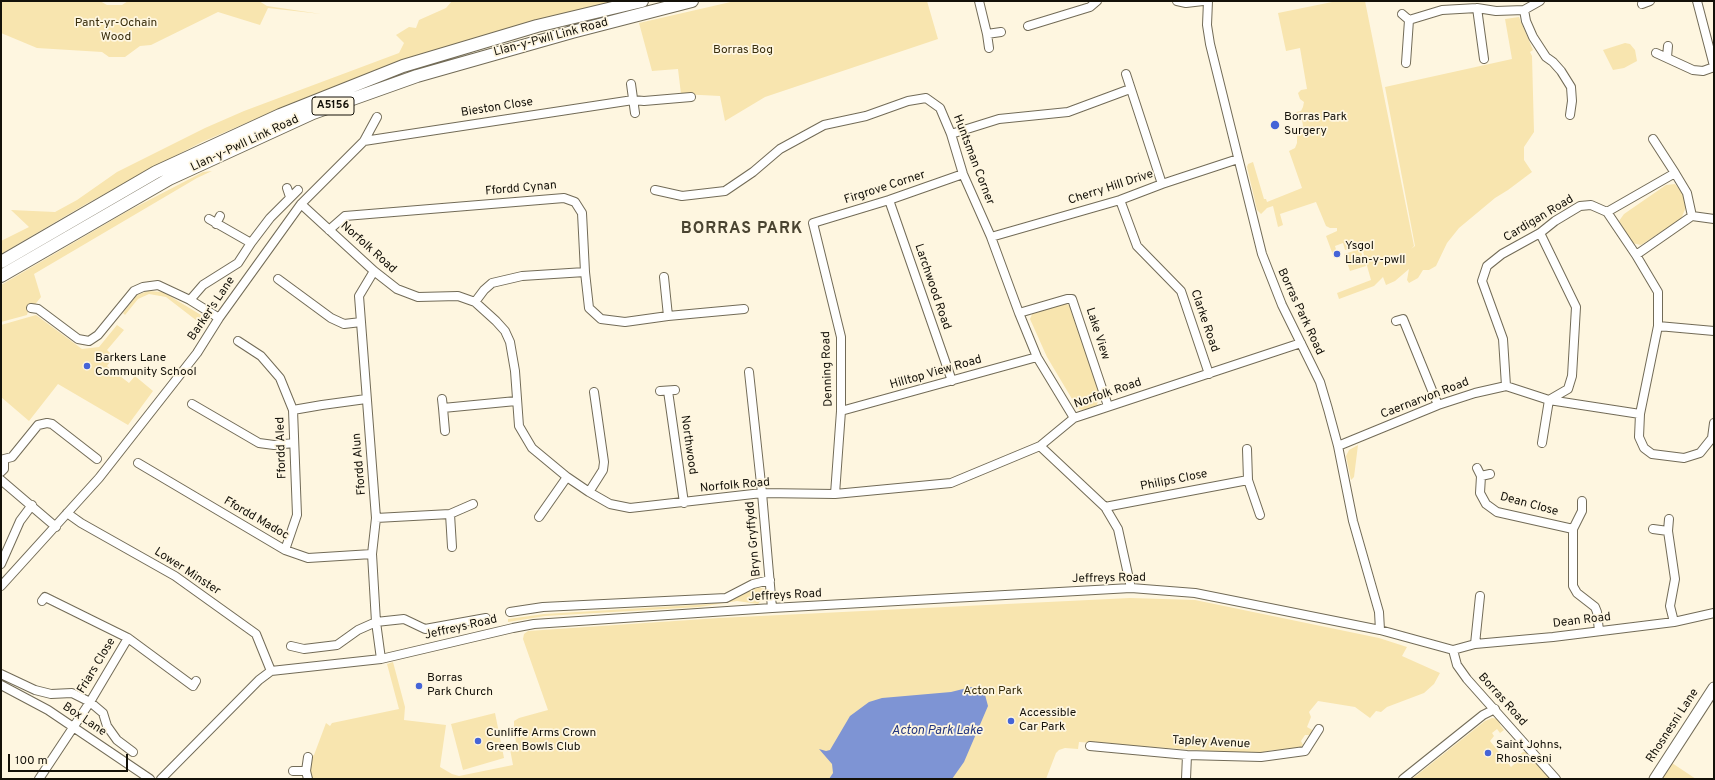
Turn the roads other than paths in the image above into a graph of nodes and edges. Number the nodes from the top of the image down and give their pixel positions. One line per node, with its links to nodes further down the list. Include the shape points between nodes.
1 (642, 1): 56 (highway, Llan-y-Pwll Link Road / A5156, via 537,26 403,66 280,115 156,172)
2 (692, 1): 59 (highway, Llan-y-Pwll Link Road / A5156, via 417,76 313,113 168,179)
3 (979, 1): 16 (street)
4 (1097, 1): 14 (street, via 1090,7)
5 (1177, 1): 6 (street, via 1186,4)
6 (1203, 1)
7 (1208, 1): 35 (street, Borras Park Road, via 1210,44)
8 (1540, 1): 11 (street)
9 (1697, 1): 23 (street)
10 (1477, 8): 11 (street, via 1496,11); 13 (street, via 1442,10); 21 (street)
11 (1524, 10): 30 (street, via 1533,37 1571,87)
12 (1402, 14): 13 (street)
13 (1409, 20): 22 (street)
14 (1028, 26)
15 (1001, 32): 16 (street)
16 (987, 34): 18 (street)
17 (1668, 46): 20 (street)
18 (988, 48)
19 (1656, 53): 20 (street)
20 (1667, 57): 23 (street, via 1693,70 1703,71)
21 (1484, 59)
22 (1406, 63)
23 (1714, 67)
24 (1126, 74): 26 (street)
25 (631, 84): 28 (street)
26 (1130, 89): 32 (street, via 1068,112 999,119); 38 (street)
27 (691, 97): 28 (street, Bieston Close)
28 (633, 100): 29 (street); 34 (street, Bieston Close)
29 (635, 114)
30 (1570, 115)
31 (377, 117): 34 (street, Barker's Lane)
32 (952, 134): 37 (street, Huntsman Corner); 41 (street, Huntsman Corner, via 940,108 926,98 908,101 866,116 824,125 780,149 725,191 682,196)
33 (1654, 139): 36 (street)
34 (364, 141): 45 (street, Barker's Lane)
35 (1238, 159): 38 (street, Cherry Hill Drive); 74 (street, Borras Park Road, via 1262,254 1282,305)
36 (1675, 173): 46 (street); 48 (street, via 1687,193)
37 (963, 174): 43 (street, Firgrove Corner); 53 (street, Huntsman Corner)
38 (1162, 184): 44 (street, Cherry Hill Drive)
39 (287, 188): 42 (street)
40 (298, 190): 42 (street)
41 (655, 190)
42 (290, 197): 54 (street)
43 (889, 200): 50 (street, Firgrove Corner); 78 (street, Larchwood Road)
44 (1120, 200): 53 (street, Cherry Hill Drive); 77 (street, Clarke Road, via 1137,246 1181,291)
45 (302, 204): 51 (street, Norfolk Road); 68 (street, Barker's Lane)
46 (1607, 212): 52 (street, Cardigan Road, via 1592,205 1580,206); 55 (street)
47 (220, 216): 54 (street, via 212,222)
48 (1692, 216): 49 (street); 55 (street)
49 (1714, 219)
50 (813, 223): 89 (street, Denning Road, via 841,337)
51 (330, 230): 57 (street, Norfolk Road); 58 (street, Ffordd Cynan, via 345,216 564,198 575,202 582,213)
52 (1540, 233): 79 (street, Cardigan Road, via 1502,254 1487,266 1482,281 1503,339); 83 (street, via 1576,307 1572,376 1568,390)
53 (991, 237): 66 (street, Huntsman Corner)
54 (251, 243): 62 (street, via 238,263 203,285)
55 (1636, 255): 71 (street, via 1658,292)
56 (1, 262)
57 (374, 271): 63 (street, Norfolk Road, via 397,289 418,297 458,296); 70 (street, Ffordd Alun, via 359,296)
58 (585, 272): 63 (street, via 522,276 492,283); 67 (street, Ffordd Cynan, via 589,308 601,319 625,322)
59 (1, 276)
60 (664, 277): 67 (street)
61 (278, 279): 70 (street, via 331,318 344,324)
62 (190, 300): 64 (street, via 158,285 143,287 134,291 98,335 89,341 78,339 38,309); 68 (street)
63 (475, 302): 84 (street, Norfolk Road, via 505,331 510,342 515,371)
64 (31, 308)
65 (744, 309): 67 (street, Ffordd Cynan)
66 (1019, 313): 75 (street, Huntsman Corner); 87 (street, Lake View, via 1072,299)
67 (668, 316)
68 (219, 318): 117 (street, Barker's Lane, via 172,386)
69 (1403, 318): 86 (street)
70 (362, 322): 82 (street, Ffordd Alun)
71 (1658, 326): 72 (street); 90 (street)
72 (1714, 331)
73 (238, 341): 88 (street, Ffordd Aled, via 261,356 280,378)
74 (1301, 343): 77 (street, Norfolk Road); 97 (street, Borras Park Road, via 1320,382)
75 (1037, 357): 78 (street, Hilltop View Road); 91 (street, Huntsman Corner)
76 (749, 372): 110 (street, Bryn Gryffydd)
77 (1209, 374): 87 (street, Norfolk Road)
78 (952, 381): 89 (street, Hilltop View Road)
79 (1506, 386): 83 (street); 86 (street, Caernarvon Road)
80 (668, 391): 113 (street, Northwood)
81 (594, 392): 109 (street, via 591,402 604,462 603,470)
82 (366, 399): 88 (street); 121 (street, Ffordd Alun)
83 (1549, 400): 90 (street); 95 (street)
84 (516, 401): 93 (street, via 442,403); 106 (street, Norfolk Road, via 519,426 532,448)
85 (192, 404): 94 (street, via 259,443)
86 (1438, 405): 97 (street, Caernarvon Road)
87 (1108, 406): 91 (street, Norfolk Road)
88 (293, 410): 94 (street, Ffordd Aled)
89 (841, 412): 111 (street, Denning Road)
90 (1640, 414): 92 (street, via 1639,437 1644,448 1652,454 1684,458 1700,453 1712,438)
91 (1074, 418): 96 (street, Norfolk Road)
92 (1714, 423)
93 (444, 431)
94 (294, 443): 128 (street, Ffordd Aled, via 297,515)
95 (1542, 444)
96 (1040, 446): 111 (street, Norfolk Road, via 951,483); 116 (street)
97 (1338, 446): 142 (street, Borras Park Road, via 1353,521 1379,612)
98 (1247, 448): 108 (street)
99 (3, 456): 100 (street, via 12,457 38,425 47,423 52,424); 103 (street, via 4,469)
100 (96, 459)
101 (138, 464): 128 (street, Ffordd Madoc)
102 (1477, 468): 105 (street, Dean Close)
103 (1, 472)
104 (1490, 474): 105 (street)
105 (1481, 476): 125 (street, Dean Close, via 1480,493 1486,504 1497,512)
106 (566, 477): 109 (street, Norfolk Road); 120 (street)
107 (1, 480): 115 (street)
108 (1248, 480): 116 (street, Philips Close); 119 (street)
109 (589, 492): 113 (street, Norfolk Road, via 610,504 630,508)
110 (762, 494): 111 (street, Norfolk Road); 113 (street, Norfolk Road); 131 (street, Bryn Gryffydd)
111 (835, 494)
112 (1582, 501): 125 (street, via 1586,513)
113 (684, 503)
114 (473, 504): 118 (street)
115 (32, 505): 123 (street); 130 (street, via 20,521)
116 (1105, 507): 133 (street, via 1118,529)
117 (68, 513): 123 (street, Barker's Lane); 149 (street, Lower Minster, via 81,523 175,576 256,634)
118 (450, 514): 121 (street); 127 (street)
119 (1260, 516)
120 (539, 517)
121 (376, 518): 129 (street, Ffordd Alun)
122 (1669, 519): 126 (street)
123 (56, 526): 132 (street, Barker's Lane)
124 (1653, 528): 126 (street)
125 (1572, 529): 143 (street, via 1573,586 1576,593 1595,607)
126 (1668, 531): 141 (street, via 1675,579 1670,606)
127 (452, 547)
128 (285, 550): 129 (street, Ffordd Madoc, via 308,558)
129 (372, 554): 140 (street, Ffordd Alun)
130 (1, 564)
131 (770, 580): 136 (street, Bryn Gryffydd); 137 (street, Jeffreys Road, via 752,584 726,598 543,607)
132 (1, 586)
133 (1131, 588): 136 (street, Jeffreys Road); 142 (street, Jeffreys Road, via 1195,593)
134 (45, 596): 144 (street, Friars Close)
135 (1480, 596): 145 (street)
136 (772, 608): 148 (street, Jeffreys Road, via 534,624)
137 (510, 612)
138 (1714, 613): 141 (street, Dean Road)
139 (486, 618): 140 (street, Jeffreys Road, via 425,629 404,620)
140 (376, 622): 146 (street, Jeffreys Road, via 358,630 337,645 304,649); 148 (street, Ffordd Alun)
141 (1674, 622): 143 (street, Dean Road)
142 (1380, 630): 147 (street, Jeffreys Road)
143 (1599, 631): 145 (street, Dean Road)
144 (128, 638): 152 (street, Friars Close); 154 (street, Friars Close)
145 (1476, 644): 147 (street, Dean Road)
146 (291, 646)
147 (1453, 650): 155 (street, Borras Road, via 1457,665)
148 (381, 659): 149 (street, Jeffreys Road)
149 (272, 670): 166 (street)
150 (1, 674): 154 (street, via 35,690 51,694 72,693)
151 (1, 686): 156 (street, Box Lane, via 48,710)
152 (193, 686)
153 (1714, 688): 170 (main road, Rhosnesni Lane)
154 (90, 702): 156 (street, Friars Close); 159 (street, via 103,713 107,726 117,740)
155 (1494, 708): 168 (street); 169 (street, Borras Road)
156 (72, 727): 164 (street, Friars Close); 165 (street, Box Lane)
157 (1319, 729): 160 (street, Tapley Avenue, via 1305,751 1299,753 1261,757)
158 (1090, 746): 160 (street, Tapley Avenue)
159 (134, 752)
160 (1187, 754): 167 (street)
161 (308, 757): 163 (street)
162 (293, 771): 163 (street)
163 (307, 775)
164 (39, 779)
165 (150, 779)
166 (161, 779)
167 (1186, 779)
168 (1403, 779)
169 (1556, 779)
170 (1655, 779)

